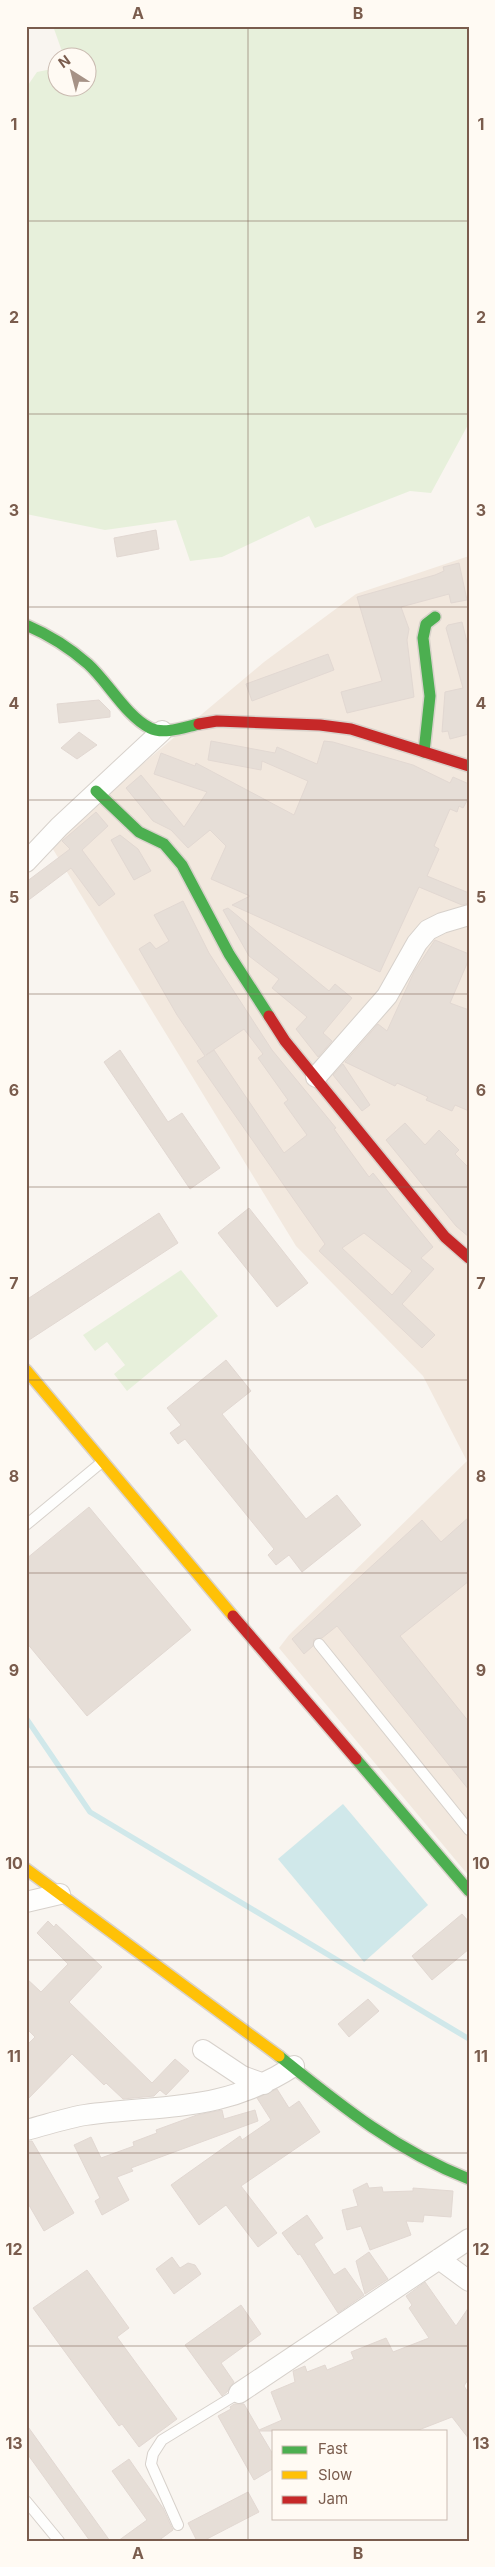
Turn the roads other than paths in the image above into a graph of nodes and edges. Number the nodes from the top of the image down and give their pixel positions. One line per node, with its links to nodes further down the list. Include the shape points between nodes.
1 (435, 617): 4 (street, via 426,624 423,638 430,696)
2 (26, 625): 3 (street, via 88,664 136,717 150,728)
3 (162, 731): 4 (street, via 218,721 320,725 351,729); 6 (street)
4 (424, 752): 5 (street)
5 (469, 766)
6 (96, 791): 7 (street); 9 (street, via 139,832 164,844 182,865 229,954 285,1040)
7 (26, 862)
8 (469, 915): 9 (street, via 428,930 387,996)
9 (316, 1077): 10 (street, via 445,1237)
10 (469, 1258)
11 (26, 1370): 12 (street)
12 (102, 1462): 13 (lane); 17 (street)
13 (26, 1525)
14 (319, 1644): 15 (lane)
15 (469, 1830)
16 (26, 1869): 18 (street)
17 (469, 1891)
18 (60, 1894): 19 (street); 21 (street)
19 (26, 1902)
20 (203, 2050): 22 (street, via 242,2076)
21 (294, 2066): 22 (street); 24 (street, via 338,2105 390,2140 434,2165)
22 (264, 2084): 23 (street, via 228,2098 190,2106 84,2115)
23 (26, 2130)
24 (469, 2179)
25 (469, 2239): 26 (street)
26 (439, 2259): 27 (street); 28 (street)
27 (469, 2280)
28 (239, 2393): 30 (lane, via 162,2440 153,2454 151,2464)
29 (26, 2501): 31 (lane)
30 (178, 2525)
31 (59, 2541)

